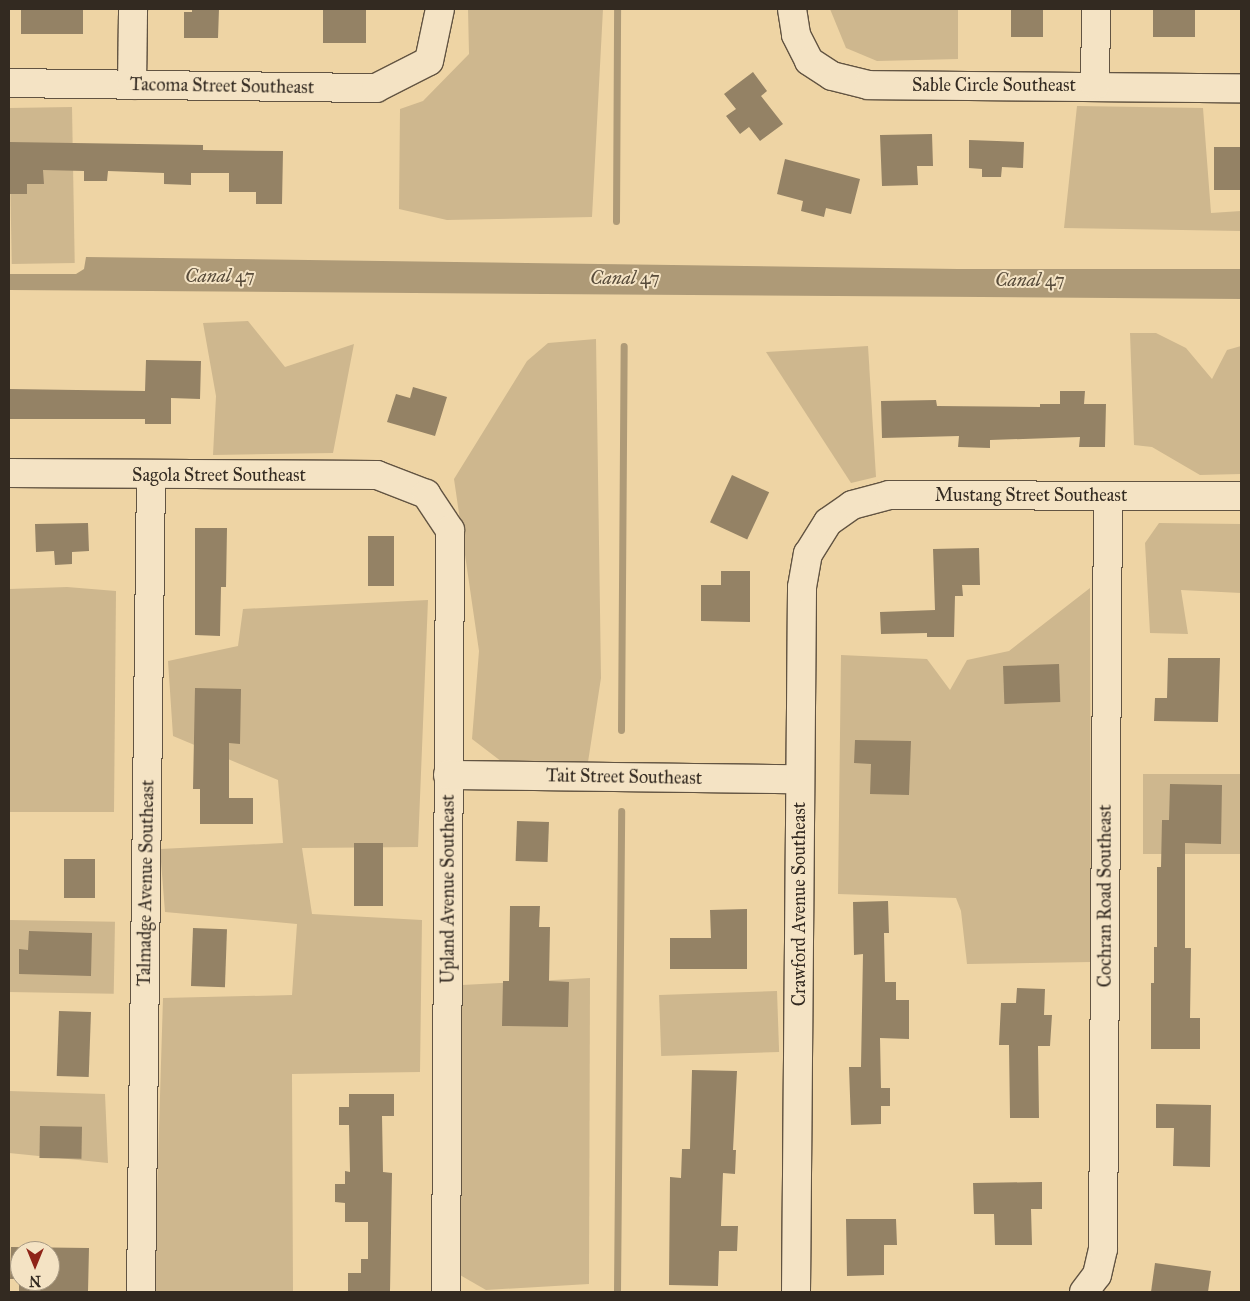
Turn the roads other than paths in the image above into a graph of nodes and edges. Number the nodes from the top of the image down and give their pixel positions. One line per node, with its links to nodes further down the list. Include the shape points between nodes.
1 (133, 9): 6 (street)
2 (440, 9): 6 (street, Tacoma Street Southeast, via 429,61 376,88)
3 (792, 9): 7 (street, Sable Circle Southeast, via 796,35 809,61 832,76 868,85)
4 (1096, 9): 7 (street)
5 (9, 83): 6 (street, Tacoma Street Southeast)
6 (132, 85)
7 (1095, 85): 8 (street, Sable Circle Southeast)
8 (1241, 88)
9 (9, 473): 10 (street, Sagola Street Southeast)
10 (151, 475): 11 (street, Sagola Street Southeast, via 377,475); 17 (street, Talmadge Avenue Southeast)
11 (426, 494): 15 (street, Upland Avenue Southeast, via 450,530)
12 (1108, 496): 13 (street, Mustang Street Southeast); 14 (street, Mustang Street Southeast, via 889,494 852,505); 20 (street, Cochran Road Southeast, via 1102,1249 1097,1275)
13 (1241, 496)
14 (828, 522): 16 (street, Crawford Avenue Southeast, via 808,554 802,587)
15 (448, 775): 16 (street, Tait Street Southeast); 18 (street, Upland Avenue Southeast)
16 (800, 779): 19 (street, Crawford Avenue Southeast)
17 (141, 1292)
18 (446, 1292)
19 (796, 1292)
20 (1084, 1292)

